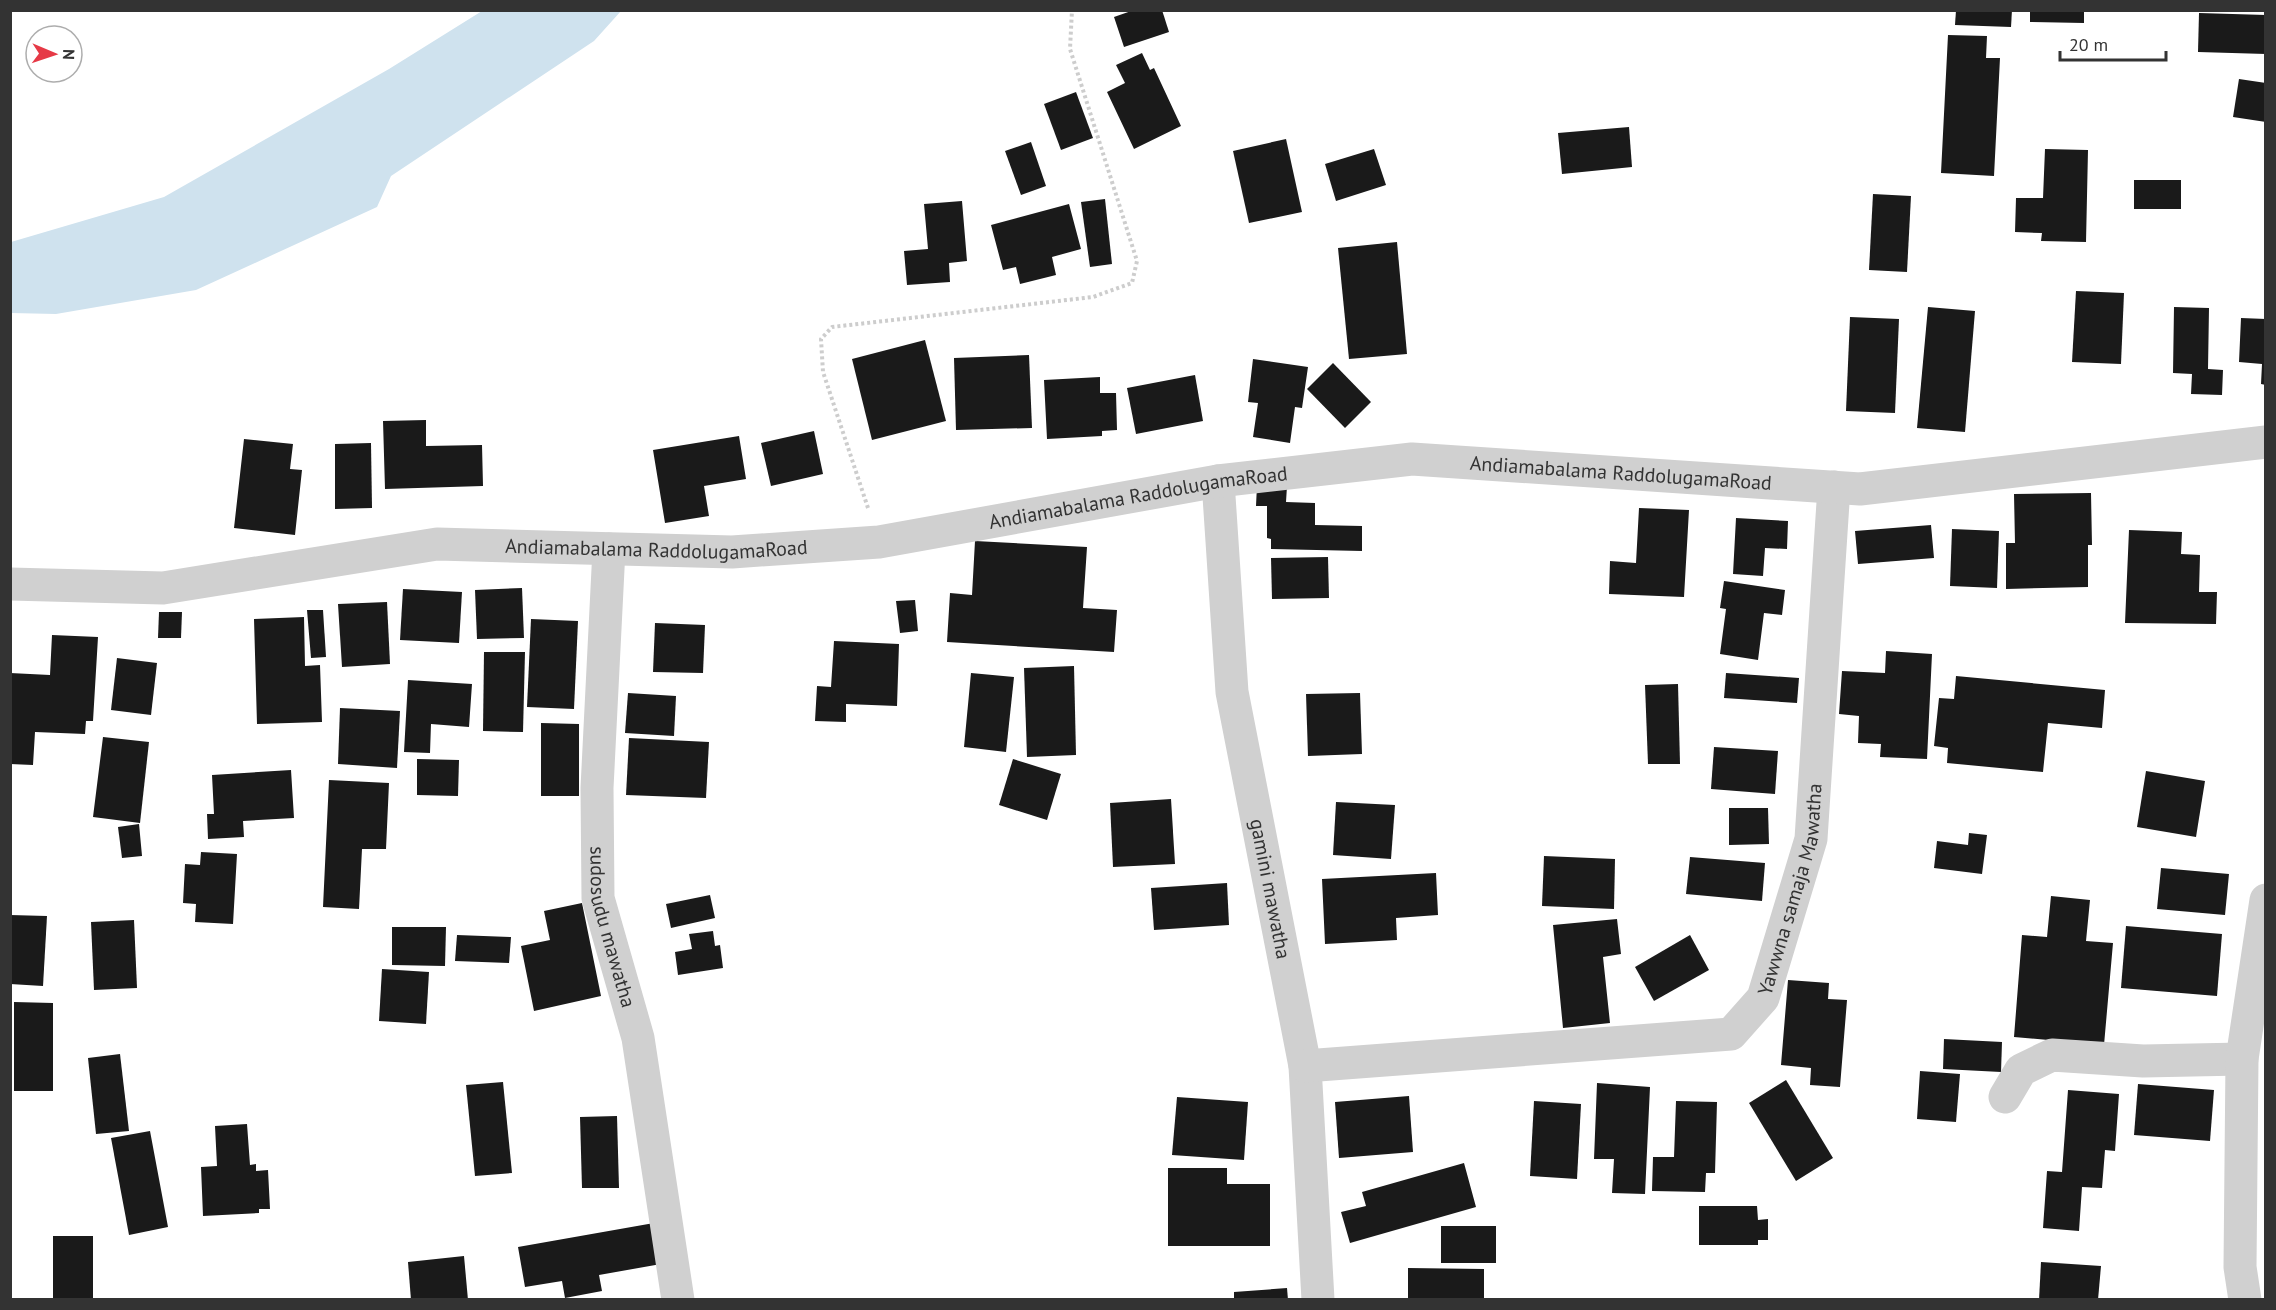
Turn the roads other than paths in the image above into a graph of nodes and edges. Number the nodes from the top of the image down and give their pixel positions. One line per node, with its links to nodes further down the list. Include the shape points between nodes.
1 (2265, 442): 3 (street, Andiamabalama RaddolugamaRoad, via 1860,489)
2 (1218, 480): 3 (street, Andiamabalama RaddolugamaRoad, via 1412,459); 4 (street, Andiamabalama RaddolugamaRoad, via 879,542 732,552); 8 (street, gamini mawatha, via 1232,692)
3 (1834, 487): 8 (street, Yawwna samaja Mawatha, via 1811,839 1763,998 1731,1034)
4 (609, 549): 5 (street, Andiamabalama RaddolugamaRoad, via 437,544 163,588); 10 (street, sudosudu mawatha, via 597,788 598,898 638,1038)
5 (10, 584)
6 (2265, 900): 7 (street)
7 (2242, 1059): 9 (street, via 2143,1061 2052,1055 2021,1070); 12 (street, via 2240,1267)
8 (1305, 1066): 11 (street, gamini mawatha)
9 (2005, 1097)
10 (678, 1299)
11 (1318, 1299)
12 (2245, 1299)

